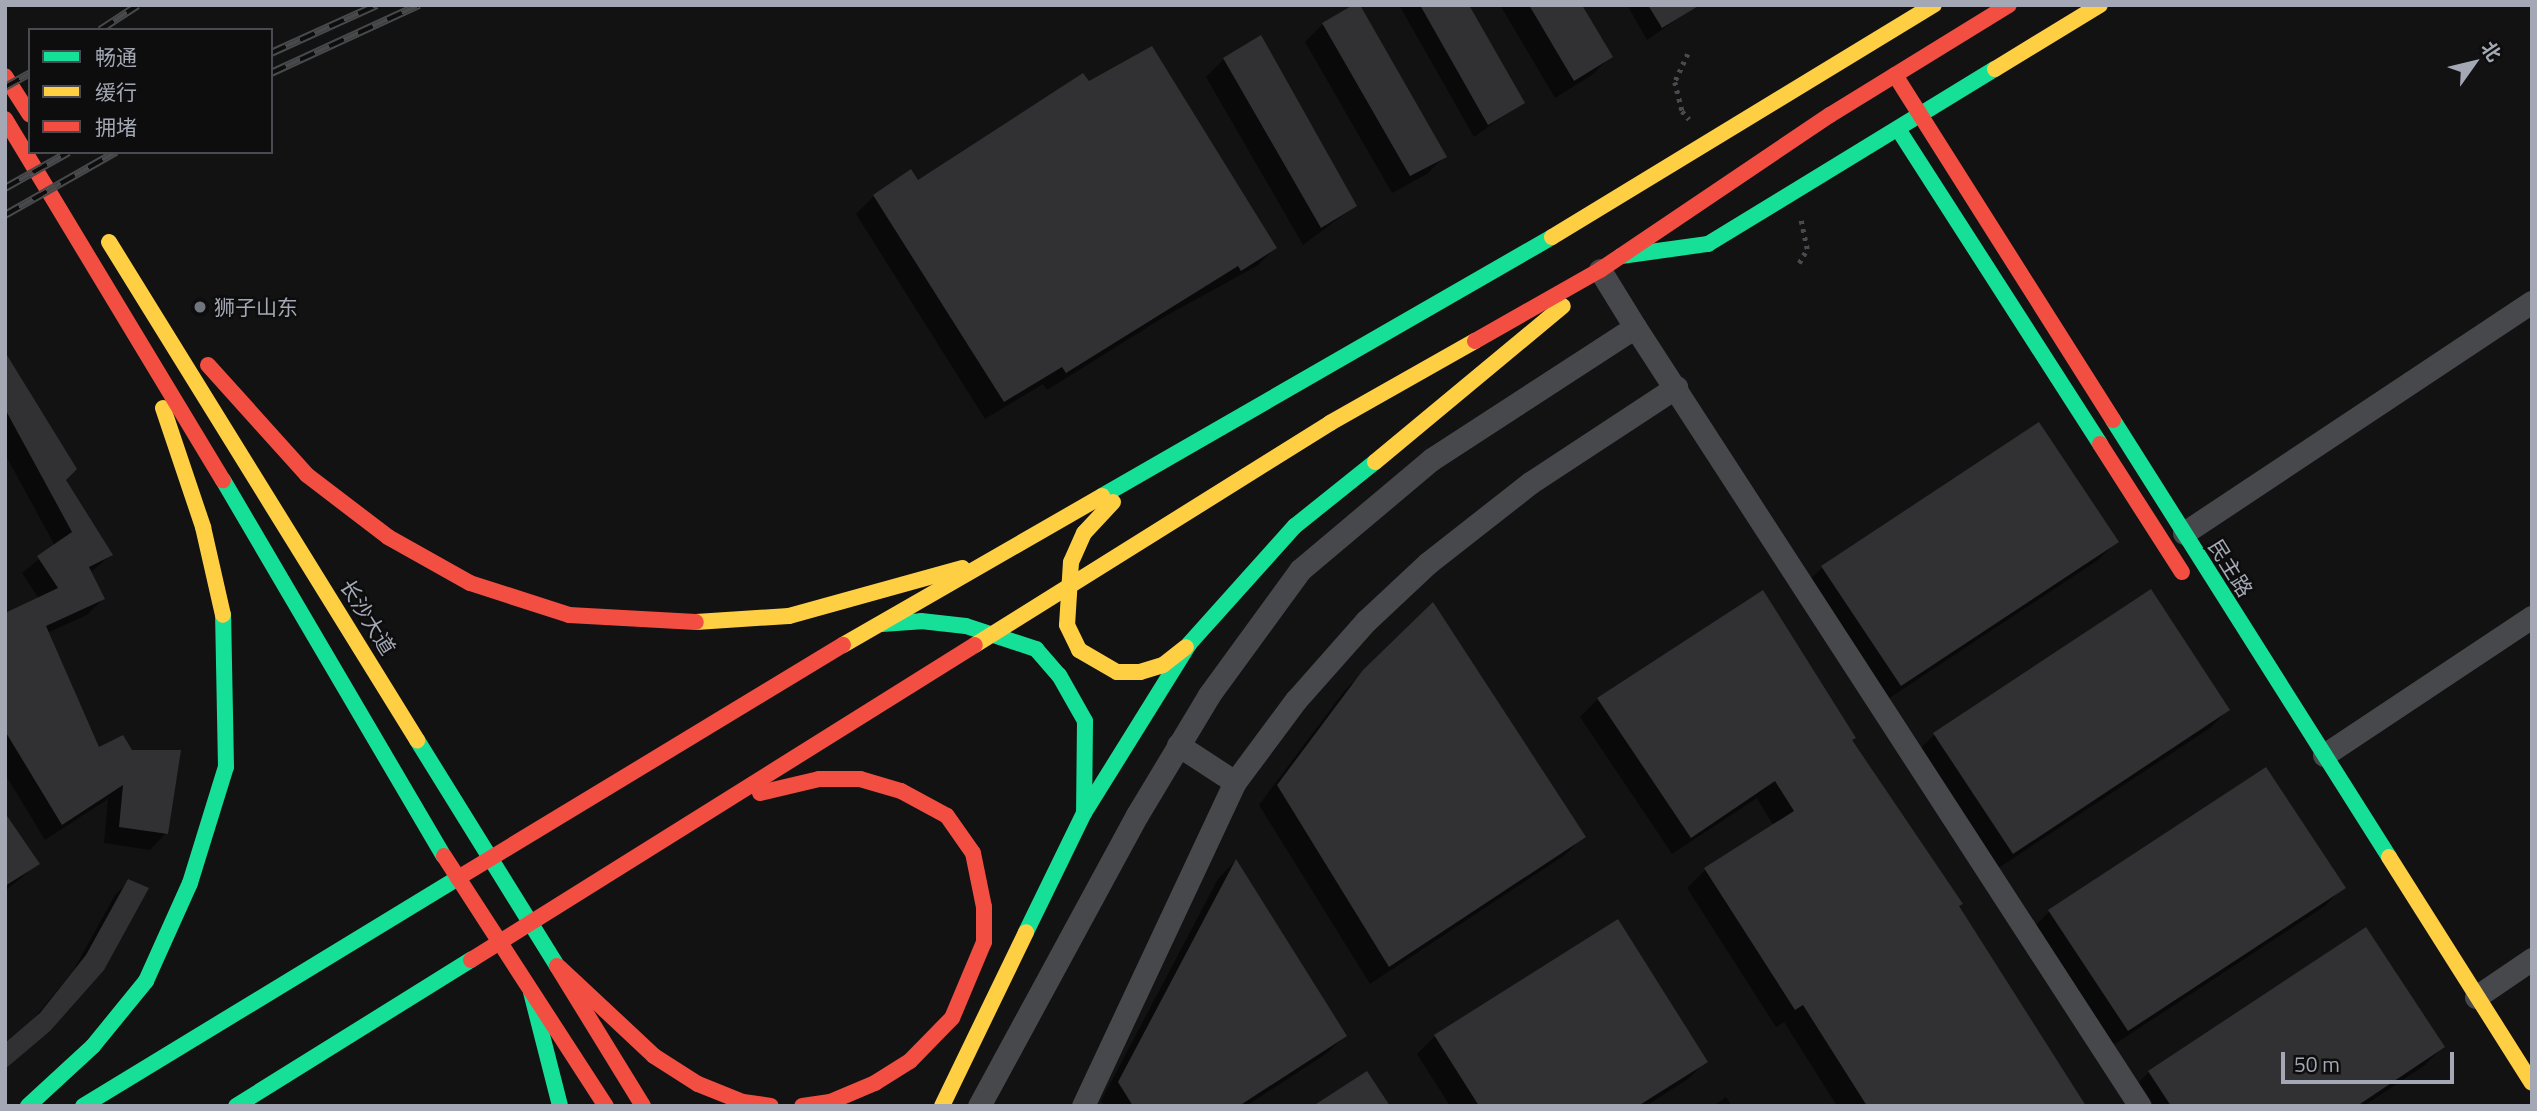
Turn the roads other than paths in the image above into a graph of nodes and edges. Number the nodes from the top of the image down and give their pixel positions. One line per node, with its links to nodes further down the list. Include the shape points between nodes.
1 (1934, 5): 18 (main road, via 1546,240 1307,374)
2 (2009, 5): 4 (main road)
3 (2100, 5): 7 (main road)
4 (1895, 75): 7 (main road, 民主路); 11 (main road)
5 (5, 76): 6 (main road)
6 (28, 113)
7 (1920, 116): 9 (main road); 19 (main road, 民主路)
8 (5, 119): 16 (main road)
9 (1898, 130): 11 (main road, via 1708,244); 21 (main road, 民主路)
10 (97, 224): 13 (main road, 长沙大道)
11 (1621, 256): 12 (main road)
12 (1600, 270): 15 (street); 24 (main road, via 1534,335 1295,526); 28 (main road, via 1330,423)
13 (148, 300): 20 (main road, via 307,474 388,537 470,583 569,615 673,624 789,615); 31 (main road, 长沙大道)
14 (2532, 302): 19 (street)
15 (1635, 327): 17 (street); 25 (street, via 1432,459 1300,570 1209,695)
16 (137, 332): 32 (main road, via 429,833); 37 (main road, via 203,527 226,630 226,767 190,883 146,981 93,1046)
17 (1676, 387): 27 (street, via 1530,483 1428,564 1331,661); 50 (street)
18 (1131, 482): 20 (main road); 24 (main road, via 1084,533 1071,562 1067,625 1079,650 1117,672 1163,665)
19 (2184, 533): 26 (main road, 民主路)
20 (984, 563): 23 (main road)
21 (2192, 588)
22 (2532, 617): 26 (street)
23 (877, 625): 29 (main road, via 920,621 966,626 1036,649 1059,675 1085,722); 36 (main road)
24 (1189, 644): 29 (main road)
25 (1178, 746): 27 (street); 48 (street)
26 (2324, 755): 33 (main road, 民主路)
27 (1235, 782): 49 (street)
28 (724, 802): 34 (main road); 46 (main road, via 819,779 860,779 901,791 947,817 973,853 984,907 984,942 952,1018 910,1061 875,1083 830,1102)
29 (1084, 813): 47 (main road)
30 (2532, 959): 33 (street)
31 (559, 968): 44 (main road, 长沙大道); 45 (main road, via 654,1056 698,1084 743,1102)
32 (531, 992): 42 (main road); 43 (main road)
33 (2476, 997): 35 (main road, 民主路)
34 (297, 1070): 40 (main road); 41 (main road)
35 (2532, 1083)
36 (109, 1090): 38 (main road); 39 (main road)
37 (28, 1106)
38 (83, 1106)
39 (100, 1106)
40 (236, 1106)
41 (268, 1106)
42 (560, 1106)
43 (606, 1106)
44 (643, 1106)
45 (771, 1106)
46 (802, 1106)
47 (942, 1106)
48 (979, 1106)
49 (1083, 1106)
50 (2140, 1106)

